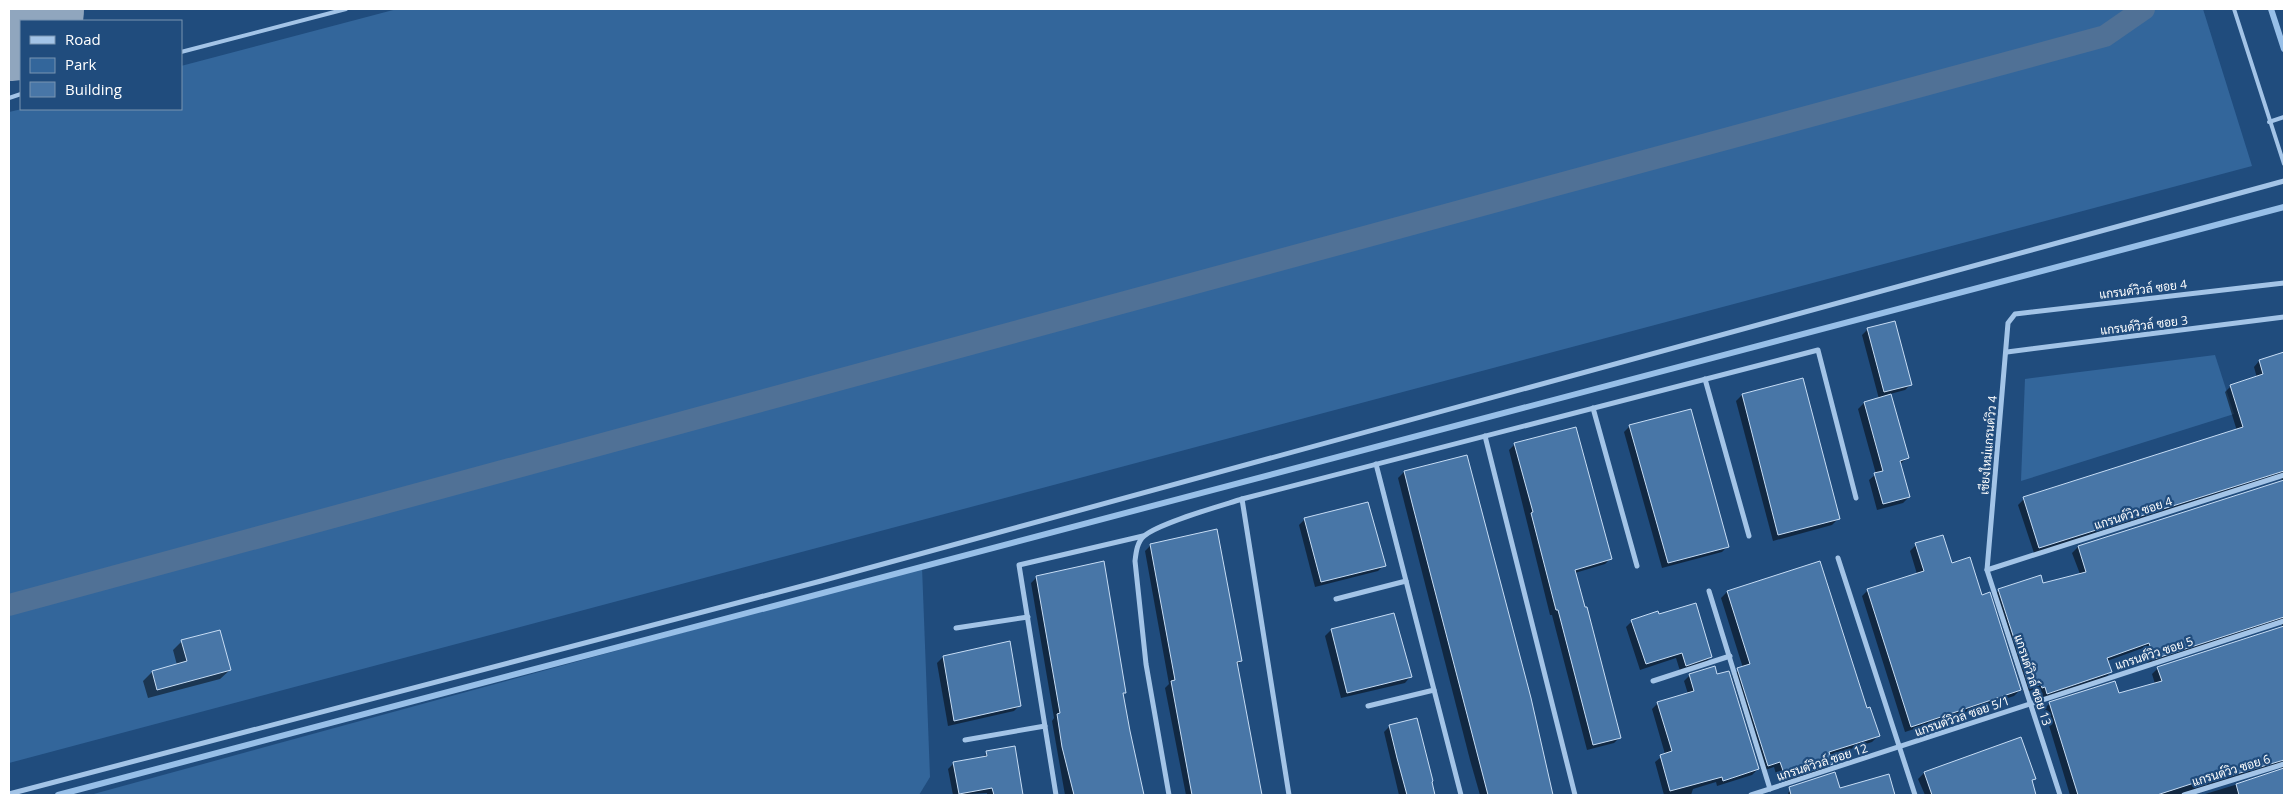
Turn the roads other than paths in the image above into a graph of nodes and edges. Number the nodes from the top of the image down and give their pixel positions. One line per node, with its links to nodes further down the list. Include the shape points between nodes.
1 (346, 9): 3 (lane)
2 (2234, 9): 5 (lane)
3 (182, 52)
4 (2284, 117): 5 (lane)
5 (2269, 122): 6 (lane)
6 (2284, 164)
7 (2284, 181): 40 (street, via 821,581)
8 (2284, 283): 10 (street, แกรนด์วิวล์ ซอย 4, via 2015,314)
9 (2284, 317): 11 (street, แกรนด์วิวล์ ซอย 3)
10 (2008, 323): 11 (street, เชียงใหม่แกรนด์วิว 4)
11 (2007, 352): 23 (street, เชียงใหม่แกรนด์วิว 4)
12 (1705, 379): 13 (street); 17 (street, via 1818,350); 20 (street)
13 (1594, 408): 14 (street); 22 (street)
14 (1484, 436): 15 (street); 45 (street)
15 (1376, 464): 18 (street); 24 (street)
16 (2284, 474): 23 (street, แกรนด์วิว ซอย 4)
17 (1856, 498)
18 (1242, 499): 19 (street); 43 (street)
19 (1143, 536): 27 (street, via 1019,565); 42 (street, via 1135,561 1137,588 1146,664)
20 (1749, 536)
21 (1838, 558): 37 (street)
22 (1637, 566)
23 (1987, 570): 33 (street, แกรนด์วิวล์ ซอย 13)
24 (1406, 581): 26 (street); 32 (street)
25 (1709, 591): 30 (street)
26 (1336, 599)
27 (1028, 616): 29 (street); 35 (street)
28 (2284, 621): 33 (street, แกรนด์วิว ซอย 5)
29 (956, 628)
30 (1730, 656): 31 (street); 39 (street)
31 (1653, 681)
32 (1434, 690): 34 (street); 44 (street)
33 (2030, 703): 37 (street, แกรนด์วิวล์ ซอย 5/1); 48 (street, แกรนด์วิวล์ ซอย 13)
34 (1368, 706)
35 (1045, 726): 36 (street); 41 (street)
36 (964, 740)
37 (1900, 748): 39 (street, แกรนด์วิวล์ ซอย 12); 47 (street)
38 (2284, 764): 49 (street, แกรนด์วิว ซอย 6)
39 (1770, 789): 46 (street, แกรนด์วิวล์ ซอย 12)
40 (9, 794)
41 (1056, 795)
42 (1169, 795)
43 (1289, 795)
44 (1461, 795)
45 (1575, 795)
46 (1751, 795)
47 (1915, 795)
48 (2060, 795)
49 (2184, 795)

